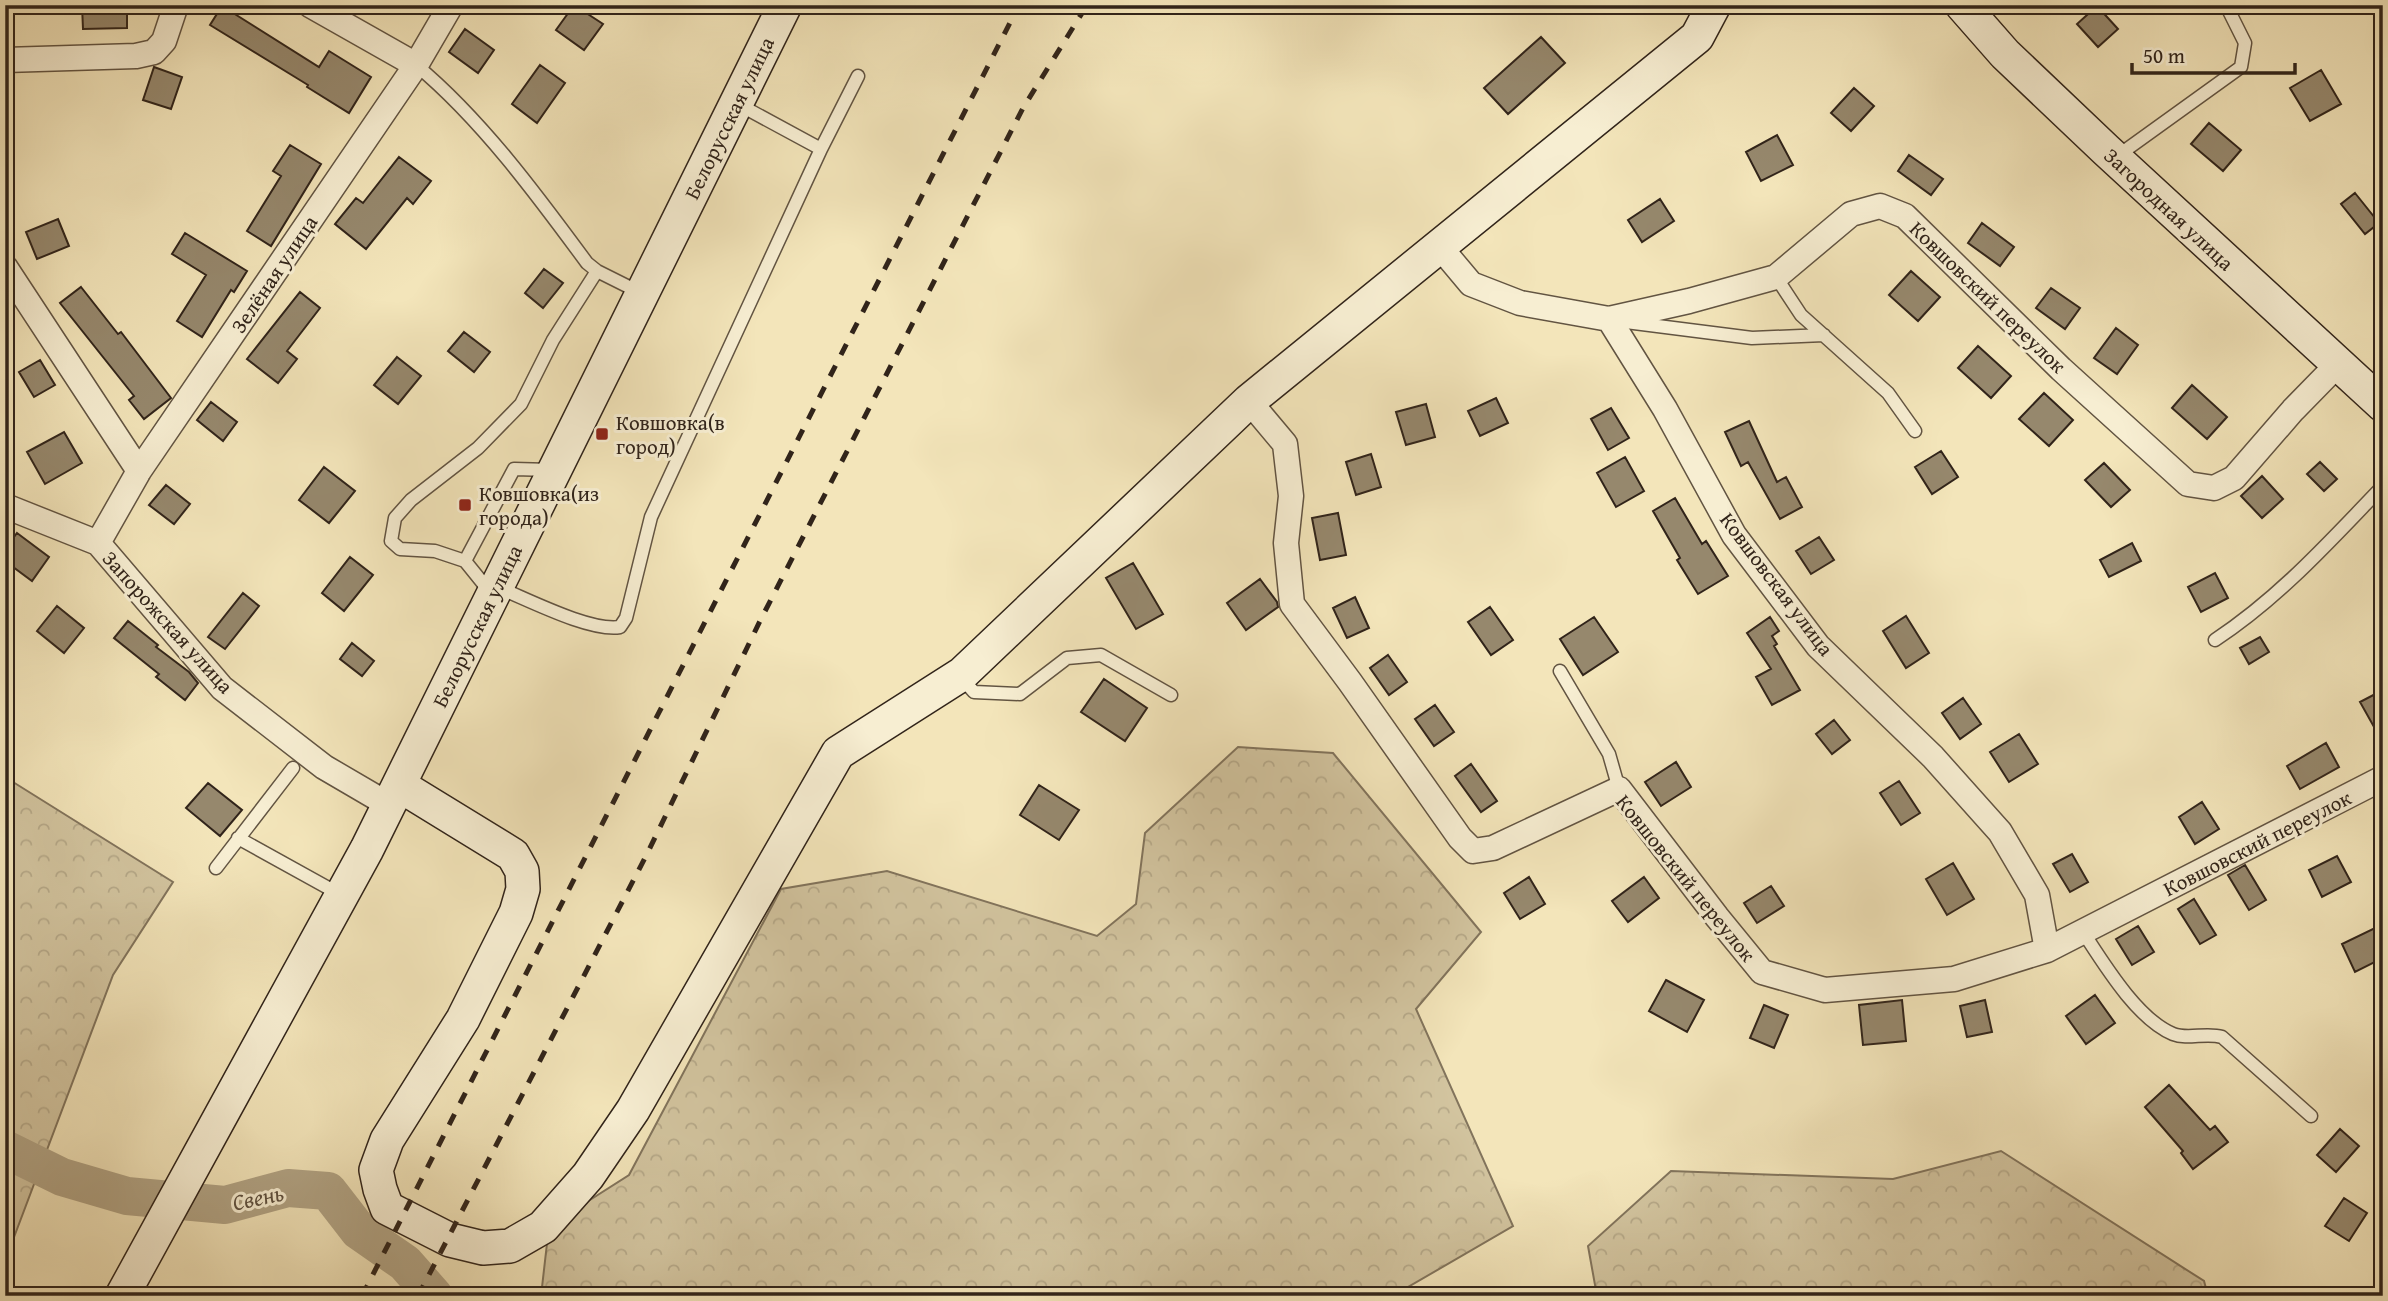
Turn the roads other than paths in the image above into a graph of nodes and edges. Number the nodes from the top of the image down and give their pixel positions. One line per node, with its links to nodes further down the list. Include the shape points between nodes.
1 (176, 5): 10 (street, via 164,41 154,52)
2 (310, 5): 11 (street)
3 (451, 5): 11 (street, Зелёная улица)
4 (785, 5): 13 (street, Белорусская улица)
5 (1714, 5): 9 (street)
6 (1729, 5): 9 (street)
7 (1962, 5): 15 (street, Загородная улица, via 2006,54)
8 (2226, 5): 15 (lane, via 2245,43 2241,66)
9 (1697, 37): 16 (street)
10 (5, 60)
11 (416, 65): 18 (lane, via 446,89); 28 (street, Зелёная улица)
12 (858, 76): 14 (lane)
13 (736, 103): 14 (lane); 20 (street, Белорусская улица)
14 (821, 149): 33 (lane, via 651,517 620,627 608,629)
15 (2115, 158): 23 (street, Загородная улица)
16 (1440, 247): 21 (street, via 1471,284 1520,303); 24 (street)
17 (5, 267): 28 (street)
18 (597, 271): 20 (lane); 32 (lane, via 553,340 521,404 478,448 395,518 391,541 400,549 435,551)
19 (1776, 277): 21 (street, Ковшовский переулок); 22 (lane, via 1801,314); 23 (street, Ковшовский переулок, via 1851,214 1880,206 1905,216 2188,484 2214,488 2234,478)
20 (641, 293): 27 (street, Белорусская улица)
21 (1609, 319): 22 (lane, via 1752,338); 46 (street, Ковшовская улица, via 1734,535 1818,646 1933,757 2000,832 2038,895)
22 (1824, 335): 26 (lane, via 1888,393)
23 (2338, 364): 25 (street, Загородная улица)
24 (1249, 401): 36 (street); 40 (street, Ковшовский переулок, via 1285,444 1291,496 1286,543 1292,604 1460,838 1473,851 1493,848)
25 (2383, 405)
26 (1915, 431)
27 (555, 470): 32 (lane, via 514,469); 33 (street, Белорусская улица)
28 (139, 471): 31 (street, Зелёная улица)
29 (2383, 486): 34 (lane, via 2276,595)
30 (5, 506): 31 (street, Запорожская улица)
31 (98, 543): 41 (street, Запорожская улица, via 222,688 324,767)
32 (465, 561): 33 (lane)
33 (495, 591): 41 (street, Белорусская улица)
34 (2216, 640)
35 (1560, 671): 40 (lane, via 1609,754)
36 (962, 674): 37 (lane, via 974,692 1020,694 1067,658 1101,655); 41 (street, via 838,753 633,1110 588,1177 542,1227 510,1246 484,1248 450,1240 387,1208 380,1189 376,1170 387,1140 463,1019 516,913 523,888 523,871 513,855)
37 (1171, 695)
38 (293, 768): 42 (lane)
39 (2383, 778): 45 (street, Ковшовский переулок)
40 (1619, 789): 46 (street, Ковшовский переулок, via 1762,972 1825,990 1954,979)
41 (394, 795): 44 (street, Белорусская улица)
42 (238, 838): 43 (lane); 44 (lane)
43 (216, 868)
44 (341, 895): 48 (street, Белорусская улица)
45 (2083, 932): 46 (street, Ковшовский переулок); 47 (lane, via 2155,1024 2176,1035 2222,1037)
46 (2047, 950)
47 (2311, 1116)
48 (122, 1296)

